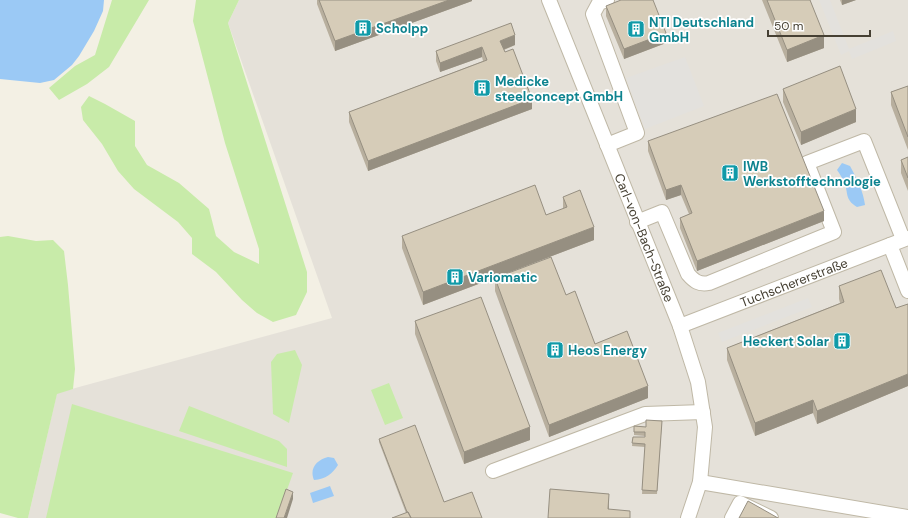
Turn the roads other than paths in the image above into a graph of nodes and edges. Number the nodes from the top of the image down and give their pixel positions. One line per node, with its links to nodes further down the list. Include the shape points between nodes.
1 (549, 0): 3 (street, Carl-von-Bach-Straße)
2 (607, 0): 3 (street, via 599,3 593,14 637,133)
3 (607, 145): 4 (street, Carl-von-Bach-Straße)
4 (637, 222): 5 (street, via 662,212 688,274 698,283 709,283 834,232 807,163 864,141); 8 (street, Carl-von-Bach-Straße)
5 (906, 238): 6 (street, Tuchschererstraße)
6 (890, 245): 7 (street); 8 (street, Tuchschererstraße)
7 (908, 291)
8 (680, 326): 9 (street, Carl-von-Bach-Straße, via 698,382)
9 (703, 412): 10 (street, via 645,414); 11 (street, Carl-von-Bach-Straße, via 705,426)
10 (493, 471)
11 (700, 482): 12 (street); 14 (street, Carl-von-Bach-Straße)
12 (866, 514): 13 (street)
13 (908, 517)
14 (688, 518)
15 (732, 518): 16 (street, via 740,503)
16 (771, 518)

